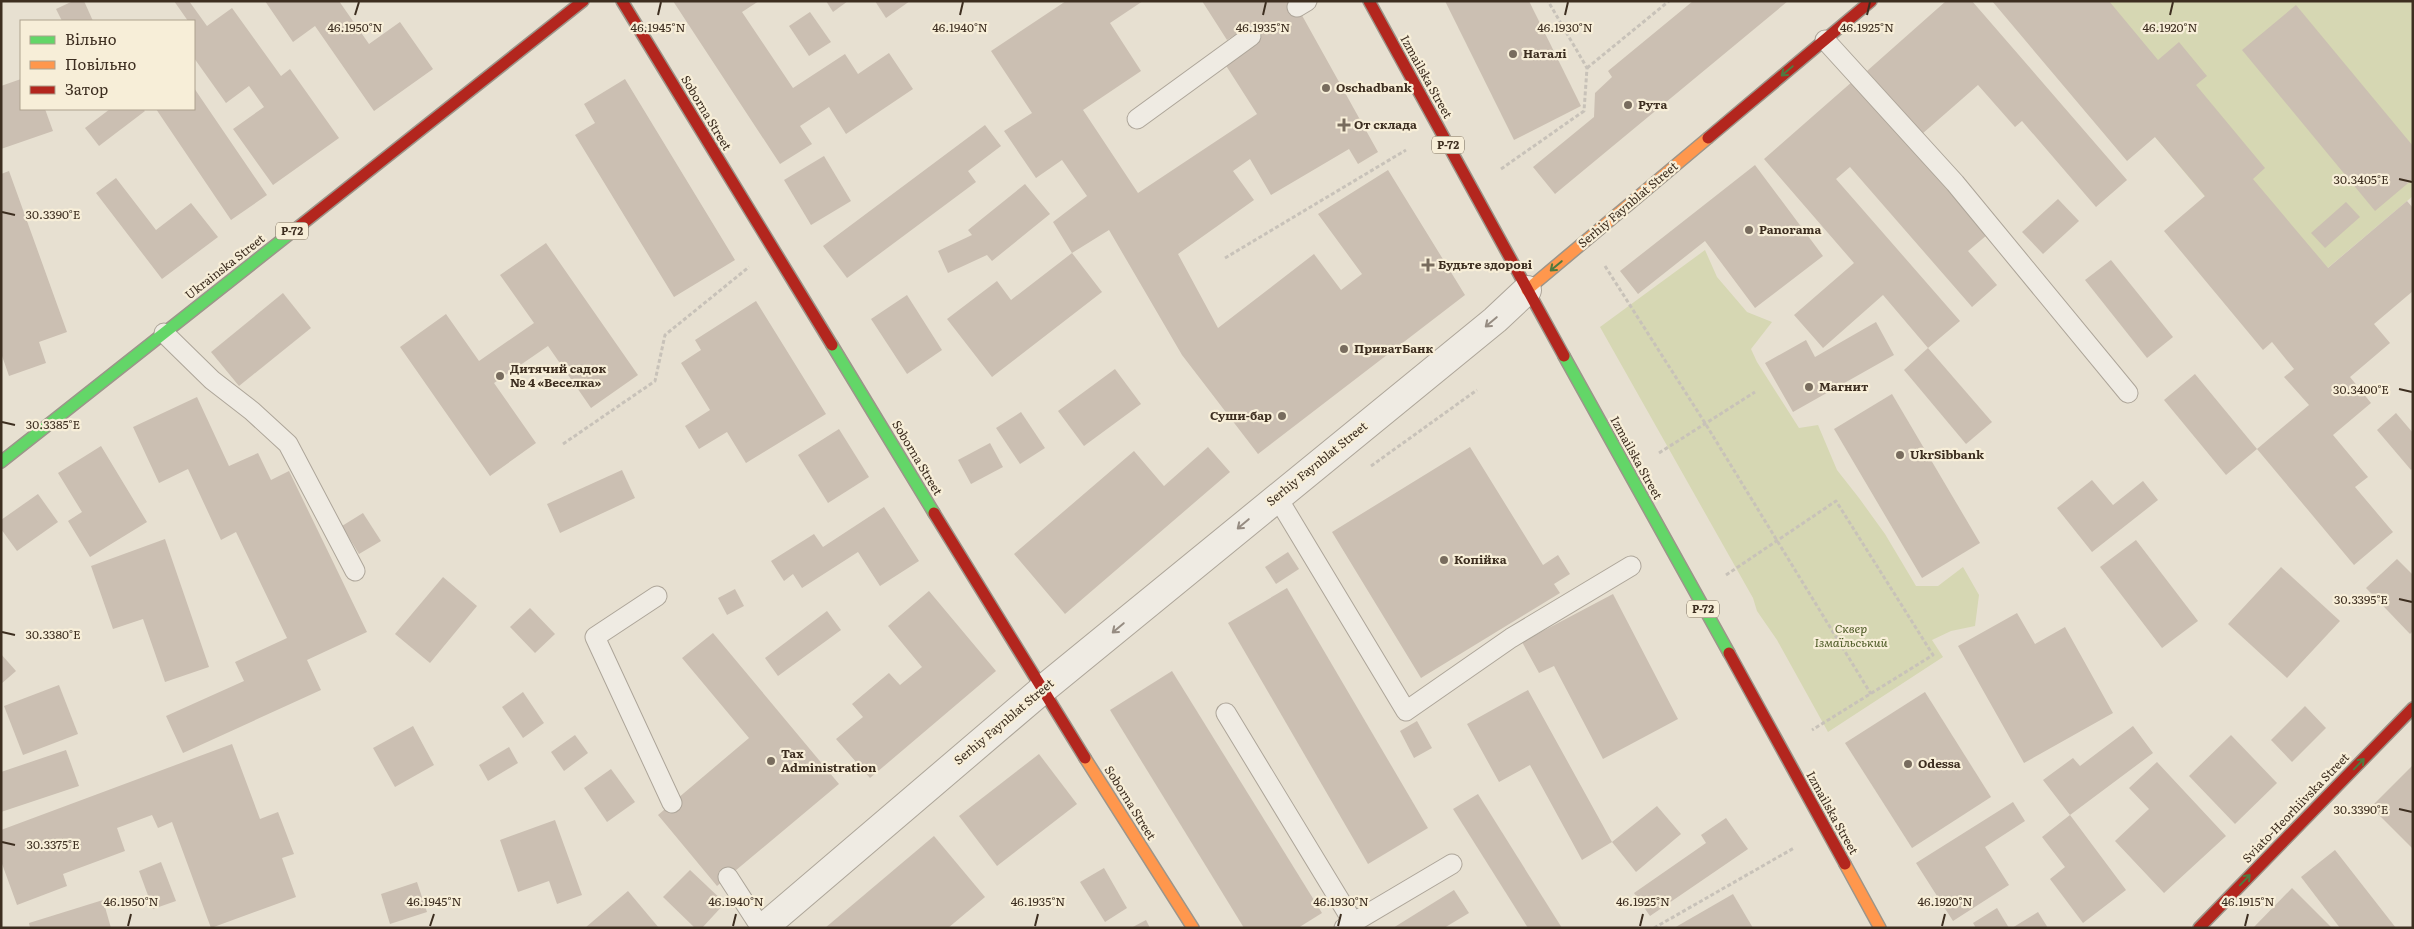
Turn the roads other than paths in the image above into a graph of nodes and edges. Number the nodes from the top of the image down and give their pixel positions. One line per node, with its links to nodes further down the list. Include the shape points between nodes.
1 (583, 1): 9 (street, Ukrainska Street / Р-72)
2 (622, 1): 16 (street, Soborna Street)
3 (1369, 1): 8 (street, Izmailska Street / Р-72)
4 (1871, 1): 6 (street, Serhiy Faynblat Street)
5 (1251, 36): 7 (lane)
6 (1825, 40): 8 (street, Serhiy Faynblat Street, one-way to 8); 10 (lane, via 1955,183)
7 (1137, 119)
8 (1527, 290): 12 (street, Serhiy Faynblat Street, one-way to 12, via 1495,320); 25 (street, Izmailska Street / Р-72)
9 (164, 333): 11 (street, Ukrainska Street / Р-72); 14 (lane, via 212,380 288,444)
10 (2128, 393)
11 (1, 462)
12 (1277, 497): 13 (lane, via 1406,711 1511,638); 16 (street, Serhiy Faynblat Street, one-way to 16)
13 (1631, 566)
14 (355, 571)
15 (657, 596): 19 (lane, via 595,637)
16 (1042, 690): 23 (street, Serhiy Faynblat Street); 24 (street, Soborna Street)
17 (2413, 708): 26 (street, Sviato-Heorhiivska Street, one-way to 17)
18 (1226, 713): 22 (lane)
19 (672, 803)
20 (1452, 864): 22 (lane)
21 (728, 877): 23 (lane)
22 (1349, 925)
23 (762, 928)
24 (1193, 928)
25 (1880, 928)
26 (2199, 928)

